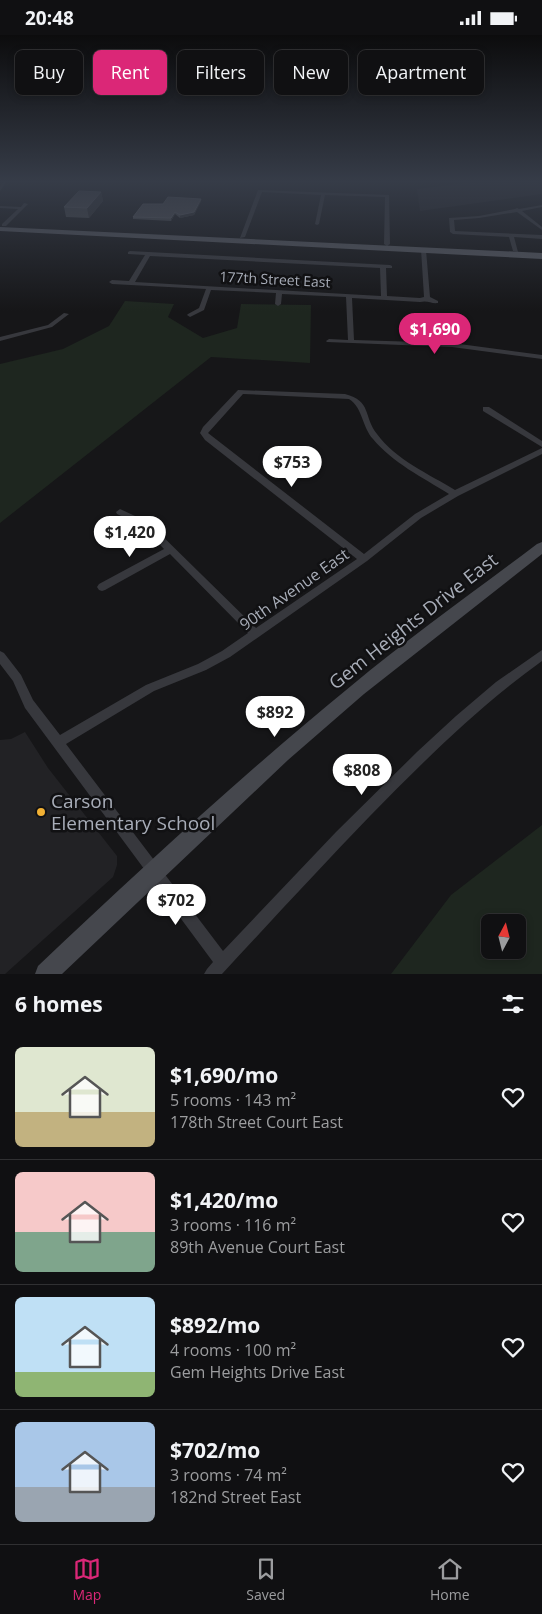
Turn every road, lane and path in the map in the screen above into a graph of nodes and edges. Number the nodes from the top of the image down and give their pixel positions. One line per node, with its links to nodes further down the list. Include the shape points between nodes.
1 (246, 224): 7 (street)
2 (387, 224): 10 (street)
3 (452, 224): 5 (street, via 453,232)
4 (1, 226): 6 (main road); 7 (main road)
5 (511, 235): 8 (street); 13 (street)
6 (162, 237): 7 (main road); 9 (main road)
7 (241, 237): 10 (main road)
8 (542, 237)
9 (288, 243): 10 (main road); 12 (main road)
10 (387, 244): 11 (main road)
11 (488, 249): 12 (main road); 13 (main road)
12 (423, 250): 17 (main road); 25 (street)
13 (516, 251): 14 (main road)
14 (542, 252)
15 (130, 253): 16 (street)
16 (148, 254): 18 (street); 20 (street)
17 (542, 257)
18 (386, 267): 24 (street)
19 (112, 282): 20 (street, 177th Street East)
20 (131, 283): 21 (street, 177th Street East)
21 (209, 288): 22 (street, 177th Street East); 29 (street, via 202,309)
22 (279, 292): 23 (street, 177th Street East); 27 (street)
23 (349, 296): 24 (street, 177th Street East); 32 (street)
24 (384, 298): 25 (street, 177th Street East)
25 (427, 298): 26 (street, 177th Street East)
26 (436, 302)
27 (278, 304)
28 (66, 314): 30 (street, via 50,326)
29 (190, 315)
30 (0, 339)
31 (329, 341): 32 (street)
32 (351, 341): 33 (street, via 452,345)
33 (542, 357)
34 (486, 409): 35 (street)
35 (542, 445)
36 (542, 451): 37 (street, 90th Avenue East)
37 (455, 494): 41 (street, 90th Avenue East, via 418,516); 41 (street, via 382,445 366,424 360,402 356,399 241,392 204,433)
38 (120, 512): 40 (street, via 145,524)
39 (542, 547): 47 (street, Gem Heights Drive East, via 358,689 282,753)
40 (170, 550): 42 (street); 43 (street)
41 (364, 559): 43 (street, 90th Avenue East)
42 (102, 587)
43 (255, 634): 46 (street, 90th Avenue East, via 202,667 150,688)
44 (0, 655): 46 (street, via 17,678 29,704)
45 (542, 655): 48 (street, via 494,690 424,754 320,857)
46 (58, 743): 47 (street)
47 (154, 871): 48 (street); 49 (street, Gem Heights Drive East)
48 (223, 963): 50 (street)
49 (46, 974)
50 (212, 974)

